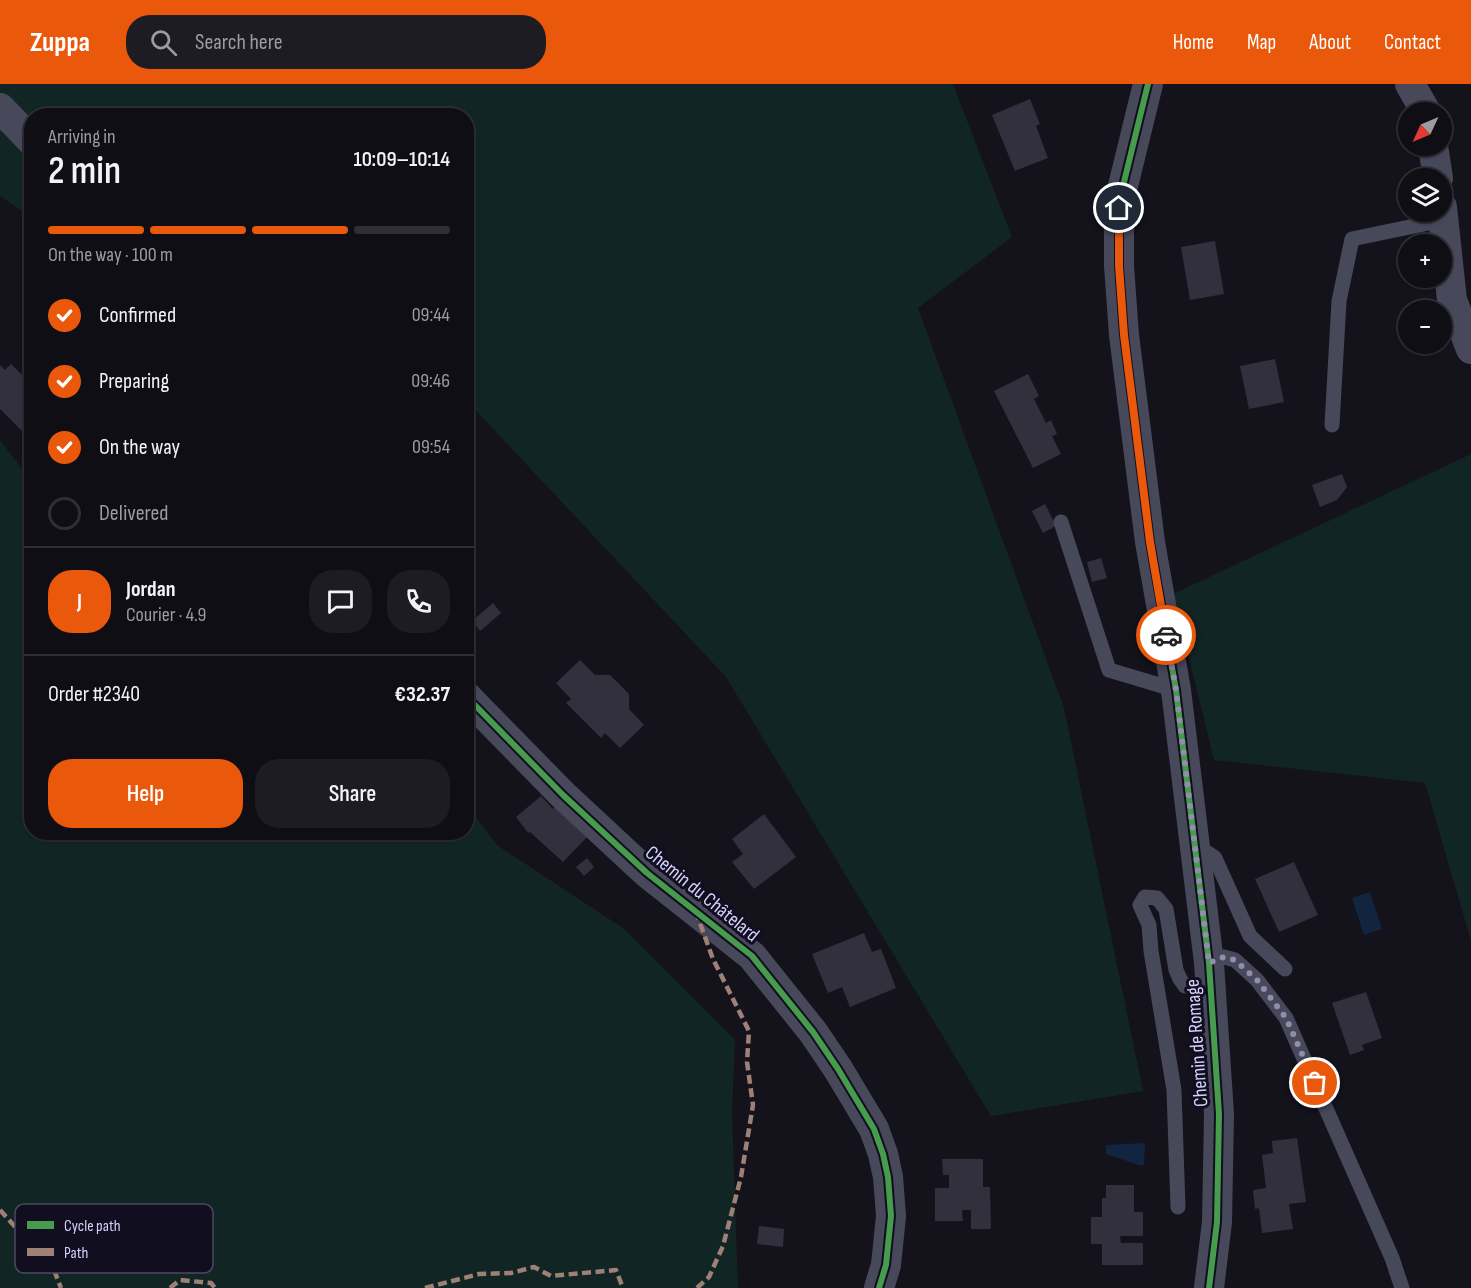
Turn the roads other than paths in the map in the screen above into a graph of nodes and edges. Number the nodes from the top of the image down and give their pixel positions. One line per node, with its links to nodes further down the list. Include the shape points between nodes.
1 (1148, 84): 11 (street, Chemin de Romage, via 1120,199 1119,266 1150,542)
2 (1410, 84): 3 (street)
3 (1420, 102)
4 (0, 108): 5 (street)
5 (24, 133)
6 (1413, 222): 9 (lane, via 1352,239 1339,301)
7 (1443, 222): 8 (street, via 1452,300)
8 (1471, 349)
9 (1332, 426)
10 (1061, 522): 11 (lane, via 1109,670)
11 (1176, 690): 13 (street, Chemin de Romage)
12 (474, 704): 17 (street, Chemin du Châtelard, via 647,873 752,956 813,1032 874,1130 883,1154 891,1216 886,1265)
13 (1194, 843): 14 (street, Chemin de Romage); 15 (lane, via 1215,858 1250,936)
14 (1209, 963): 16 (lane, via 1203,983 1185,986 1176,970 1166,909 1157,898 1145,897 1140,905 1149,925 1174,1090); 18 (street, Chemin de Romage, via 1219,1114 1216,1222); 19 (lane, via 1224,957 1235,960 1257,980 1286,1018)
15 (1285, 969)
16 (1178, 1207)
17 (879, 1288)
18 (1209, 1288)
19 (1402, 1288)

